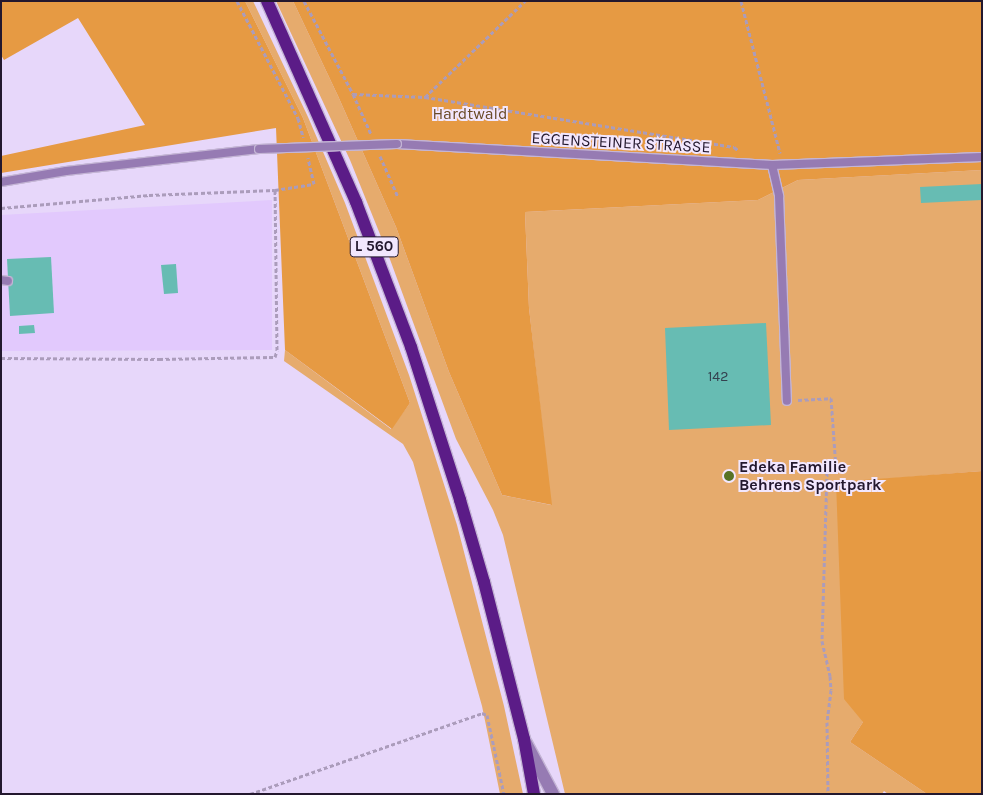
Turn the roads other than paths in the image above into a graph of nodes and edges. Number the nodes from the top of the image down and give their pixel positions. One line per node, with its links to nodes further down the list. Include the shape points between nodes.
1 (266, 1): 6 (main road, L 560, via 356,202 411,347 479,564)
2 (982, 157): 3 (lane, EGGENSTEINER STRASSE)
3 (772, 165): 4 (lane, EGGENSTEINER STRASSE, bridge, via 397,144 259,149); 5 (lane, via 779,196)
4 (1, 182)
5 (787, 401)
6 (524, 739): 7 (main road, L 560); 8 (street)
7 (534, 794)
8 (553, 794)

